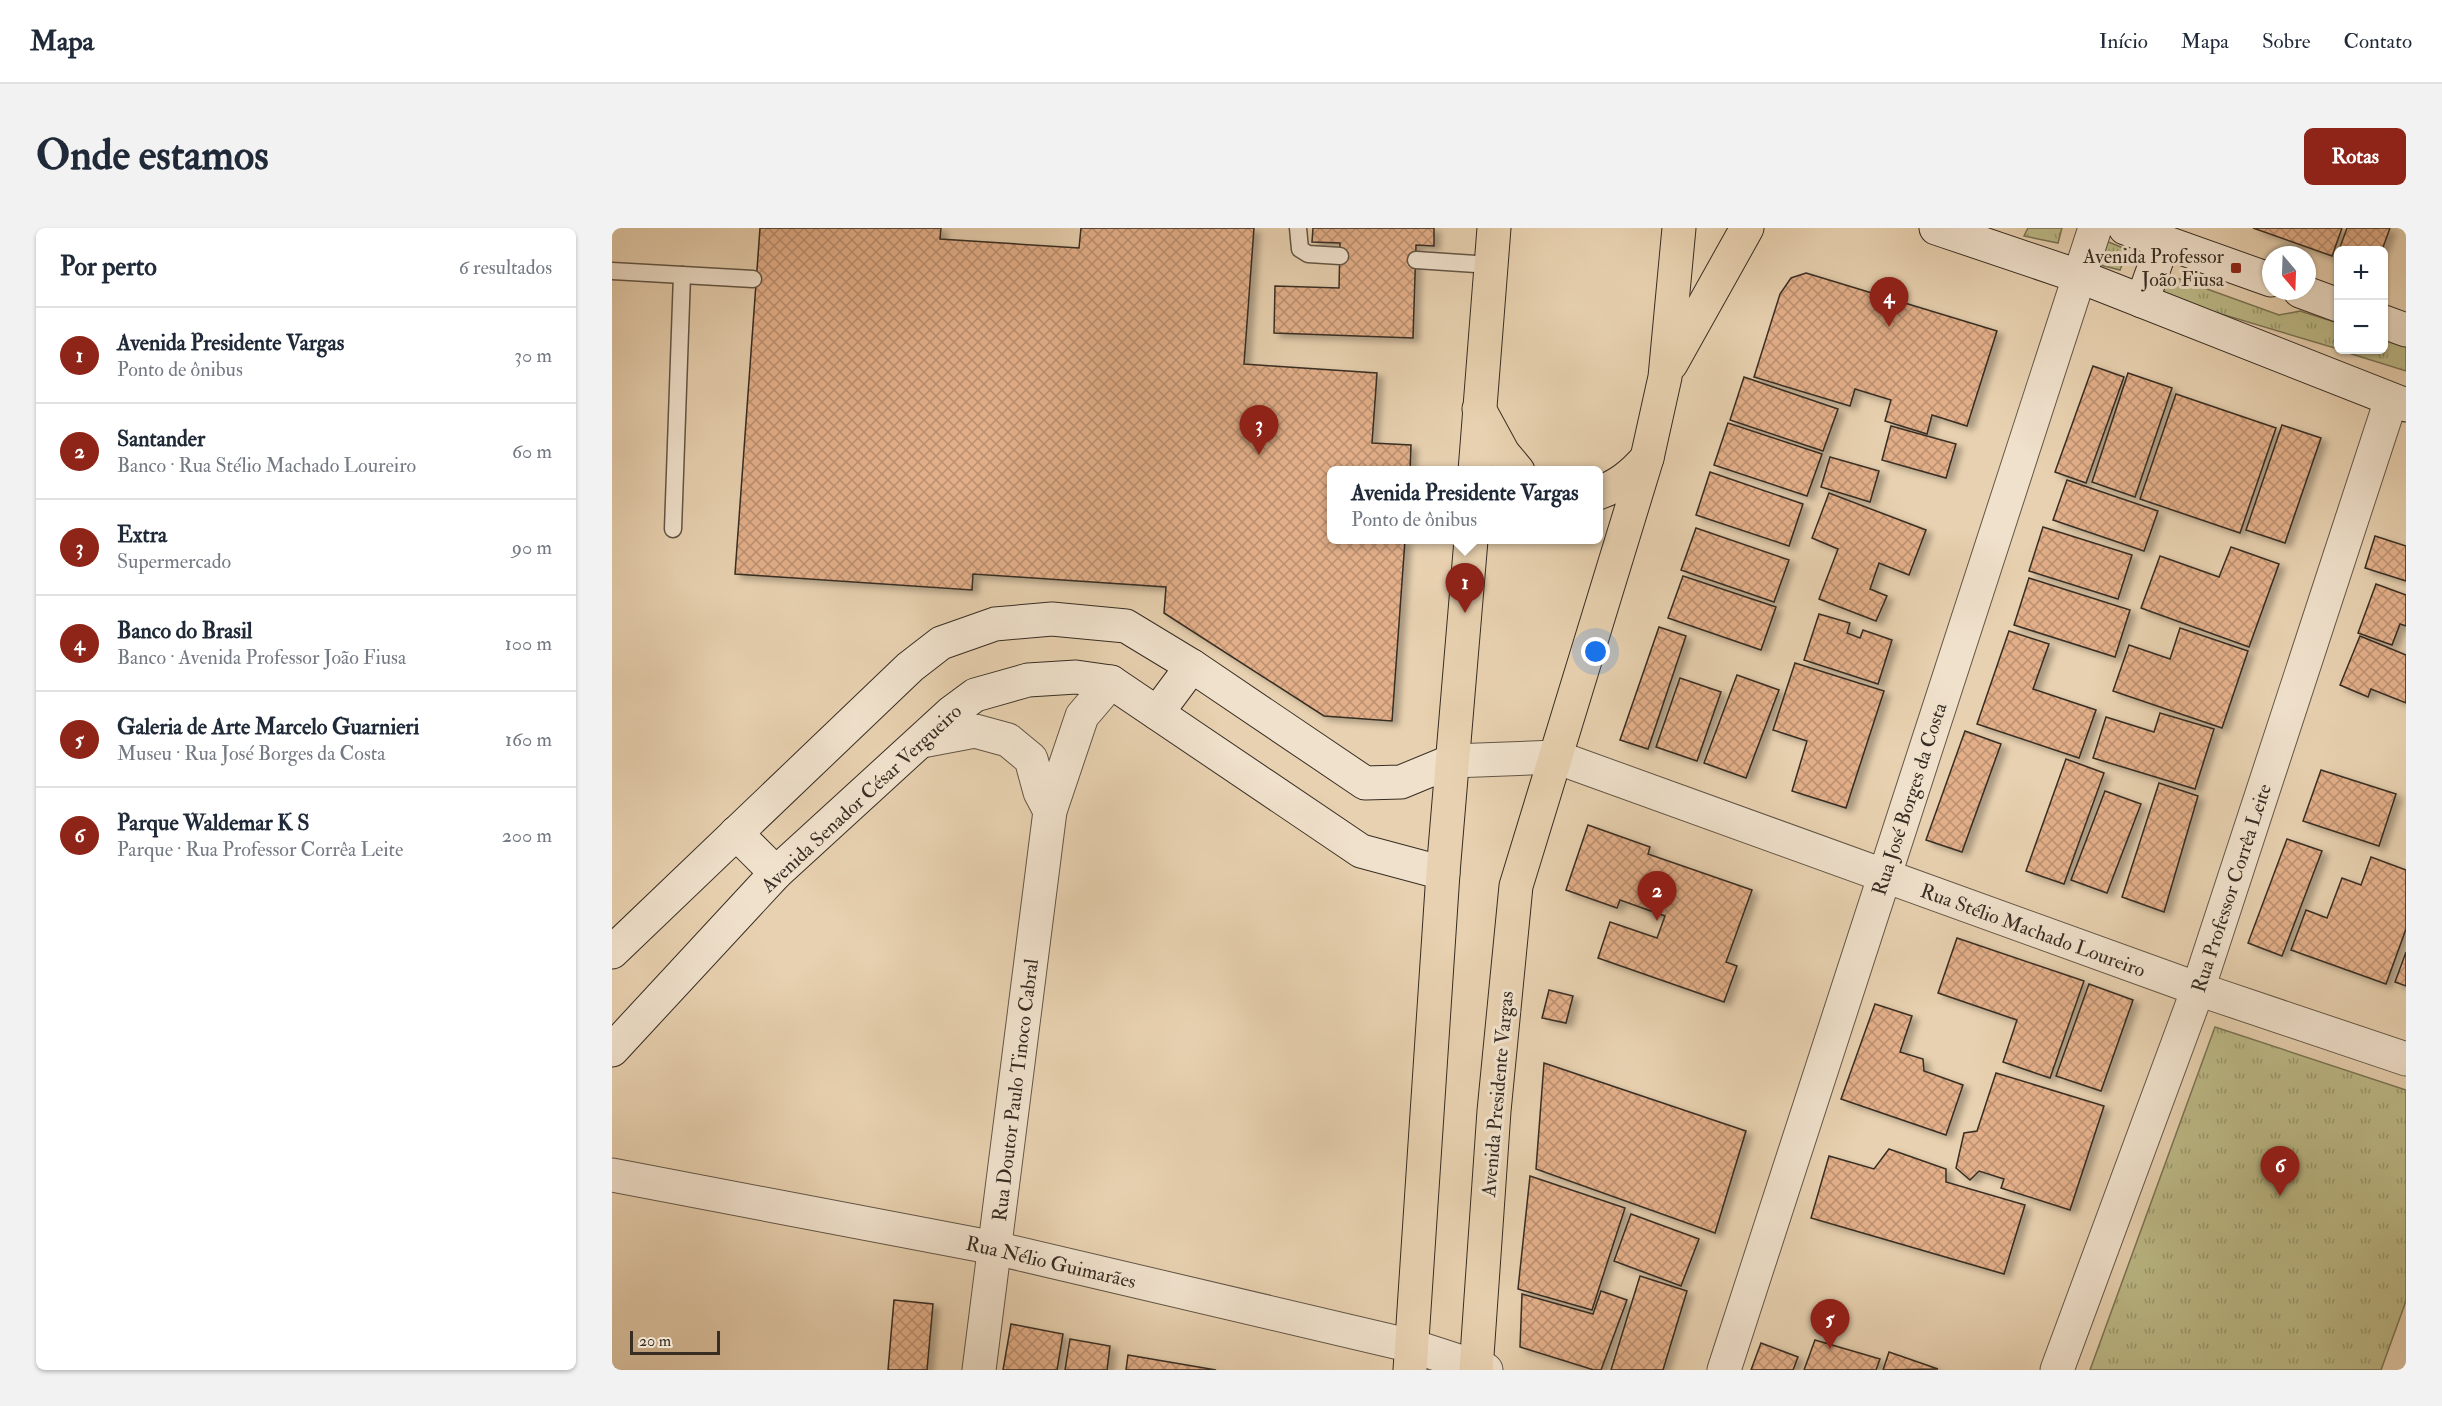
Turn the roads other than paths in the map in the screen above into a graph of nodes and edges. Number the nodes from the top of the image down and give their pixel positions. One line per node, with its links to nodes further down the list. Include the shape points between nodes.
1 (1298, 228): 9 (lane, via 1300,249 1308,254)
2 (1494, 228): 11 (main road)
3 (1679, 228): 22 (main road, Avenida Presidente Vargas)
4 (1747, 228): 22 (main road)
5 (1936, 228): 14 (street)
6 (2095, 228): 14 (street, Rua José Borges da Costa)
7 (2125, 228): 8 (street)
8 (2163, 243): 15 (street); 18 (street)
9 (1340, 256)
10 (1416, 260): 11 (lane)
11 (1491, 265): 24 (main road)
12 (612, 271): 13 (lane)
13 (682, 274): 16 (lane); 29 (lane)
14 (2081, 277): 18 (street); 41 (street, Rua José Borges da Costa)
15 (2262, 277)
16 (753, 279)
17 (2316, 297): 19 (street)
18 (2142, 301): 23 (street)
19 (2334, 304)
20 (2388, 323): 21 (street)
21 (2406, 330)
22 (1665, 376): 25 (main road, Avenida Presidente Vargas)
23 (2399, 403): 43 (street, Rua Professor Corrêa Leite)
24 (1479, 409): 26 (main road); 27 (main road)
25 (1647, 458): 28 (main road, via 1626,479); 35 (main road, Avenida Presidente Vargas)
26 (1475, 466)
27 (1514, 466)
28 (1603, 492)
29 (673, 529)
30 (1471, 544): 36 (main road)
31 (1192, 666): 33 (street); 36 (street, via 1365,783 1401,782); 38 (street, via 1126,626 1052,619 995,624 941,643 910,667)
32 (1111, 682): 33 (street, Avenida Senador César Vergueiro); 34 (street, Avenida Senador César Vergueiro, via 1076,676 1028,680 975,695); 37 (street, Rua Doutor Paulo Tinoco Cabral, via 1082,716)
33 (1157, 713): 40 (street, Avenida Senador César Vergueiro, via 1361,851)
34 (922, 741): 37 (street, via 975,731 1008,740 1032,759 1040,792); 39 (street, Avenida Senador César Vergueiro)
35 (1556, 758): 36 (street, Rua Stélio Machado Loureiro); 41 (street, Rua Stélio Machado Loureiro); 49 (main road, Avenida Presidente Vargas, via 1516,886 1494,1111)
36 (1452, 761): 40 (main road)
37 (1050, 811): 47 (street, Rua Doutor Paulo Tinoco Cabral)
38 (736, 833): 39 (street); 42 (street)
39 (776, 873): 44 (street, Avenida Senador César Vergueiro)
40 (1443, 873): 48 (main road)
41 (1884, 876): 43 (street, Rua Stélio Machado Loureiro); 51 (street, Rua José Borges da Costa)
42 (612, 952)
43 (2198, 989): 45 (street, Rua Stélio Machado Loureiro); 52 (street, Rua Professor Corrêa Leite)
44 (612, 1050)
45 (2406, 1059)
46 (612, 1175): 47 (street, Rua Nélio Guimarães)
47 (995, 1248): 48 (street, Rua Nélio Guimarães); 50 (street, Rua Doutor Paulo Tinoco Cabral)
48 (1411, 1358): 49 (street, Rua Nélio Guimarães)
49 (1479, 1369)
50 (979, 1370)
51 (1724, 1370)
52 (2057, 1370)

